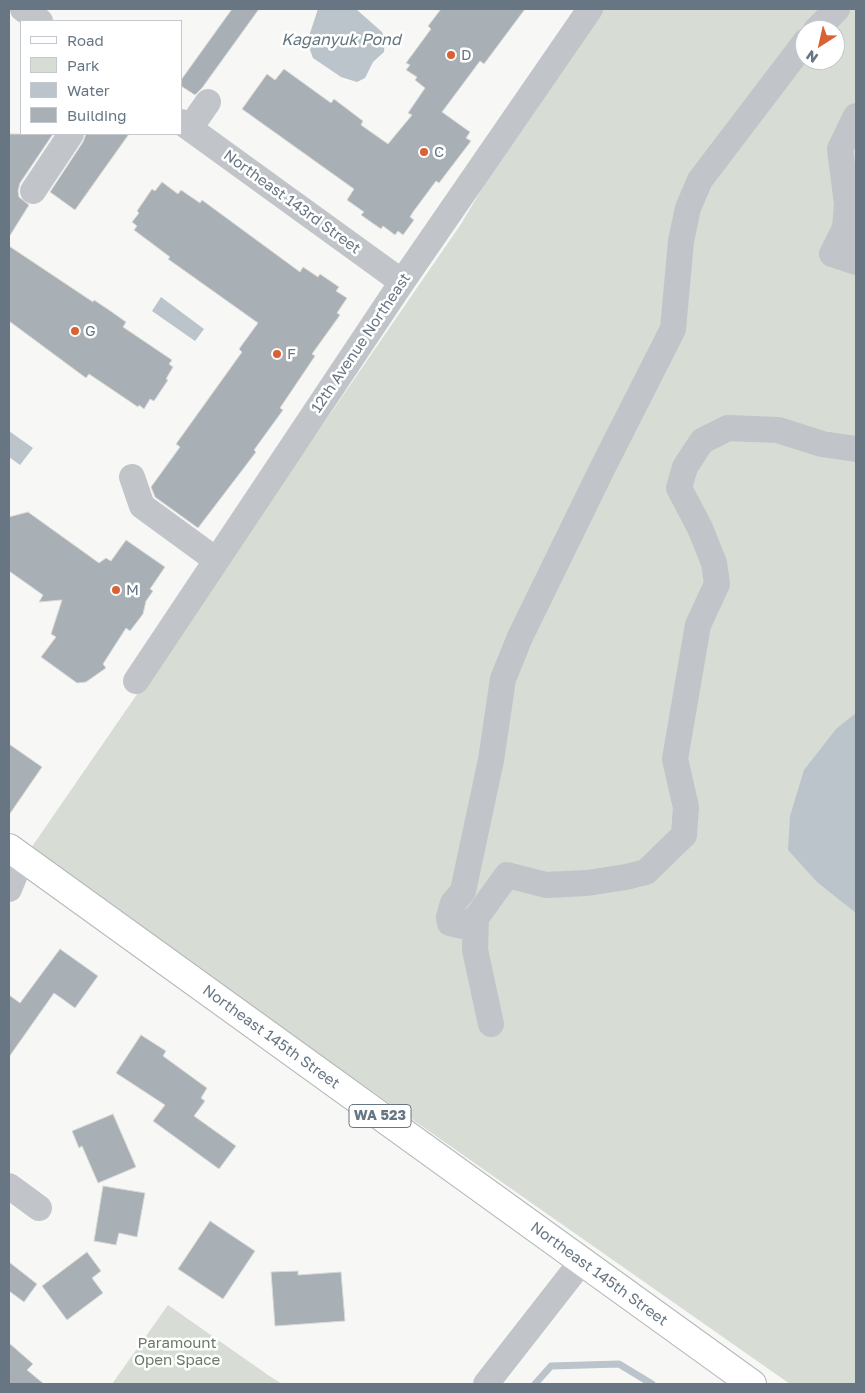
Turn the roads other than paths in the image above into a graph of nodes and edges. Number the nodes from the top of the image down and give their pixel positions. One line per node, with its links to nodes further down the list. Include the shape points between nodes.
1 (23, 9): 4 (street)
2 (590, 9): 14 (street, 12th Avenue Northeast)
3 (837, 9): 5 (street)
4 (39, 20)
5 (826, 20)
6 (795, 55): 21 (street, via 700,180 688,208 681,241 673,329 602,466 503,679 491,760 463,891 453,903 449,917 450,923 463,926)
7 (208, 102): 9 (street)
8 (856, 116): 12 (street, via 840,149)
9 (185, 125): 14 (street, Northeast 143rd Street)
10 (70, 135): 11 (street)
11 (33, 191)
12 (851, 239): 13 (street, via 832,254)
13 (856, 262)
14 (402, 282): 17 (street, 12th Avenue Northeast)
15 (856, 449): 21 (street, via 822,444 778,430 728,428 702,442 685,467 678,488 714,563 717,584 698,624 675,759 686,807 684,835 646,872 588,883 546,885 507,875)
16 (132, 477): 17 (street, via 142,506)
17 (216, 560): 18 (street, 12th Avenue Northeast)
18 (136, 681)
19 (15, 853): 20 (street); 25 (main road, Northeast 145th Street / WA 523)
20 (9, 890)
21 (476, 918): 22 (street, via 474,950)
22 (491, 1024)
23 (9, 1186): 24 (street)
24 (39, 1208)
25 (582, 1261): 26 (street); 27 (main road, Northeast 145th Street / WA 523)
26 (486, 1384)
27 (752, 1384)

